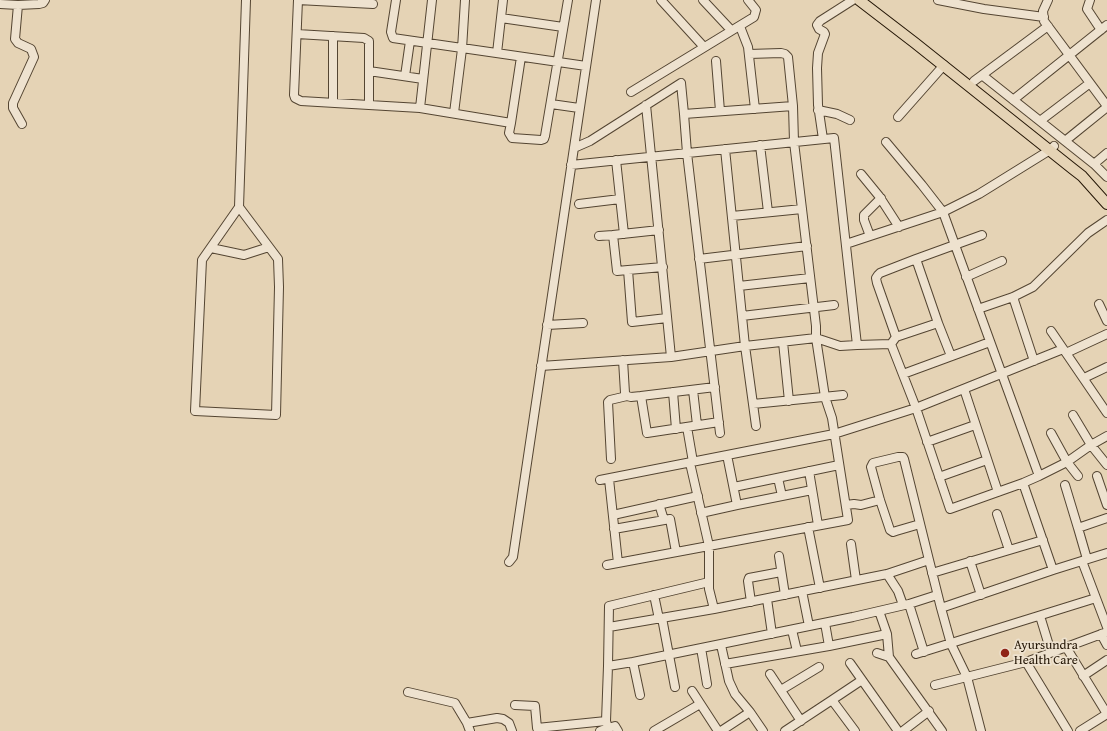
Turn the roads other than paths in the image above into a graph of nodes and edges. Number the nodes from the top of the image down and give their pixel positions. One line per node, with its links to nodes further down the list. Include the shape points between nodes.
1 (45, 0): 21 (street, via 39,4)
2 (246, 0): 91 (street)
3 (396, 0): 32 (street, via 391,35 393,38)
4 (432, 0): 33 (street)
5 (465, 0): 35 (street)
6 (504, 0): 24 (street)
7 (568, 0): 26 (street)
8 (596, 0): 43 (street)
9 (661, 0): 34 (street)
10 (703, 0): 29 (street)
11 (748, 0): 29 (street, via 756,8 756,13)
12 (853, 0): 61 (street, via 817,25 825,34 816,68)
13 (859, 0): 42 (main road)
14 (868, 0): 48 (main road)
15 (938, 0): 22 (street)
16 (985, 0): 22 (street)
17 (1048, 0): 23 (street, via 1043,11)
18 (1090, 0): 27 (street, via 1087,9)
19 (0, 4): 21 (street)
20 (373, 4): 30 (street, via 298,0)
21 (18, 5): 69 (street, via 15,39 31,49 34,57 13,103)
22 (984, 9): 23 (street)
23 (1044, 17): 25 (street)
24 (501, 18): 26 (street); 36 (street)
25 (1048, 26): 38 (street); 45 (street)
26 (563, 27): 41 (street)
27 (1104, 28): 38 (street)
28 (741, 29): 37 (street)
29 (731, 30): 34 (street)
30 (297, 34): 31 (street); 52 (street, via 295,98 301,101)
31 (333, 36): 44 (street, via 364,38 369,41); 52 (street)
32 (410, 41): 33 (street); 46 (street)
33 (427, 43): 35 (street); 47 (street)
34 (704, 47): 50 (street)
35 (462, 49): 36 (street); 63 (street)
36 (497, 53): 39 (street)
37 (749, 54): 56 (street, via 781,53 788,57); 60 (street)
38 (1068, 54): 49 (street); 51 (street)
39 (521, 57): 41 (street); 68 (street)
40 (716, 61): 62 (street)
41 (557, 62): 43 (street); 53 (street)
42 (944, 65): 65 (street); 76 (main road)
43 (586, 66): 59 (street)
44 (369, 71): 46 (street); 54 (street)
45 (982, 75): 48 (street); 51 (street)
46 (405, 76): 47 (street)
47 (423, 78): 58 (street)
48 (974, 81): 76 (main road)
49 (1090, 83): 57 (street); 67 (street)
50 (632, 92)
51 (1013, 100): 67 (street)
52 (333, 103): 54 (street)
53 (551, 104): 59 (street); 68 (street, via 544,139 512,138 509,133)
54 (369, 105): 58 (street)
55 (646, 105): 64 (street, via 681,83); 75 (street, via 590,141); 80 (street)
56 (793, 106): 60 (street); 72 (street)
57 (1107, 107): 71 (street)
58 (420, 108): 63 (street)
59 (580, 108): 75 (street)
60 (755, 108): 62 (street)
61 (818, 110): 66 (street); 70 (street)
62 (720, 111): 64 (street)
63 (454, 114): 68 (street)
64 (684, 114): 78 (street)
65 (898, 117)
66 (850, 120)
67 (1040, 121): 71 (street)
68 (511, 123)
69 (22, 124)
70 (823, 139): 72 (street); 104 (street, via 834,138)
71 (1065, 141): 82 (street)
72 (794, 142): 74 (street); 92 (street)
73 (886, 142): 94 (street)
74 (760, 145): 77 (street); 93 (street)
75 (574, 148): 83 (street)
76 (1052, 148): 86 (main road, via 1079,166); 90 (main road); 94 (street, via 979,194)
77 (725, 149): 78 (street); 95 (street)
78 (687, 153): 80 (street); 110 (street)
79 (1107, 153): 82 (street)
80 (650, 157): 81 (street); 98 (street)
81 (616, 160): 83 (street); 88 (street)
82 (1094, 164): 85 (street)
83 (571, 165): 128 (street)
84 (861, 174): 87 (street)
85 (1107, 176)
86 (1107, 195)
87 (881, 198): 97 (street); 103 (street, via 864,215)
88 (620, 199): 89 (street); 99 (street)
89 (580, 204)
90 (1107, 204)
91 (239, 207): 107 (street); 108 (street)
92 (802, 209): 93 (street); 106 (street)
93 (768, 212): 95 (street)
94 (942, 212): 97 (street); 105 (street)
95 (732, 216): 109 (street)
96 (1107, 220): 118 (street, via 1092,229 1038,284)
97 (899, 226): 103 (street)
98 (659, 230): 99 (street); 113 (street)
99 (624, 234): 100 (street)
100 (613, 235): 102 (street); 114 (street, via 617,271)
101 (982, 235): 105 (street)
102 (599, 236)
103 (870, 236): 104 (street)
104 (846, 244): 135 (street)
105 (954, 245): 111 (street); 115 (street)
106 (807, 246): 109 (street); 116 (street)
107 (269, 247): 108 (street, via 244,255); 108 (street, via 278,259 276,415 195,411 202,260)
108 (211, 248)
109 (736, 255): 110 (street); 117 (street)
110 (699, 259): 138 (street)
111 (916, 259): 126 (street); 132 (street, via 880,273 876,278)
112 (1002, 262): 115 (street)
113 (663, 266): 114 (street); 124 (street)
114 (628, 270): 124 (street, via 632,322)
115 (966, 277): 122 (street)
116 (810, 278): 117 (street); 121 (street)
117 (739, 286): 123 (street)
118 (1013, 297): 122 (street); 142 (street)
119 (1098, 304): 125 (street)
120 (834, 305): 121 (street)
121 (814, 308): 123 (street); 131 (street)
122 (978, 309): 134 (street)
123 (742, 316): 136 (street)
124 (667, 318): 140 (street)
125 (1107, 321)
126 (938, 323): 132 (street); 139 (street)
127 (583, 324): 128 (street)
128 (547, 326): 143 (street)
129 (1051, 331): 137 (street)
130 (1107, 334): 137 (street)
131 (816, 338): 133 (street); 135 (street, via 840,346); 155 (street)
132 (893, 340): 135 (street); 145 (street)
133 (783, 342): 136 (street); 157 (street)
134 (990, 342): 139 (street); 146 (street)
135 (857, 345)
136 (745, 346): 138 (street); 158 (street)
137 (1065, 351): 142 (street); 147 (street)
138 (710, 352): 140 (street); 148 (street)
139 (951, 356): 145 (street)
140 (671, 357): 141 (street)
141 (623, 360): 143 (street); 153 (street)
142 (1034, 361): 146 (street)
143 (541, 366): 222 (street, via 513,557)
144 (1107, 367): 147 (street)
145 (903, 374): 159 (street)
146 (1001, 374): 149 (street); 182 (street)
147 (1084, 378): 156 (street)
148 (715, 387): 150 (street); 162 (street)
149 (964, 389): 159 (street); 163 (street)
150 (693, 390): 151 (street); 164 (street)
151 (673, 392): 154 (street); 167 (street)
152 (843, 395): 155 (street)
153 (627, 396): 154 (street); 175 (street, via 608,402)
154 (641, 396): 167 (street, via 647,433)
155 (825, 397): 157 (street); 170 (street)
156 (1103, 400): 160 (street)
157 (789, 401): 158 (street)
158 (753, 404): 165 (street)
159 (916, 408): 170 (street); 172 (street)
160 (1107, 413)
161 (1073, 415): 173 (street)
162 (719, 422): 164 (street); 168 (street)
163 (975, 425): 172 (street); 176 (street)
164 (697, 426): 166 (street)
165 (756, 426)
166 (687, 427): 167 (street); 178 (street)
167 (676, 429)
168 (720, 433)
169 (1051, 433): 177 (street)
170 (834, 434): 174 (street); 179 (street)
171 (1107, 436): 173 (street)
172 (927, 442): 185 (street)
173 (1091, 445): 177 (street); 180 (street)
174 (728, 455): 178 (street); 191 (street)
175 (611, 459)
176 (987, 460): 185 (street); 194 (street)
177 (1067, 462): 182 (street); 183 (street)
178 (691, 463): 187 (street); 195 (street)
179 (839, 465): 181 (street); 200 (street)
180 (1107, 465)
181 (809, 471): 186 (street); 192 (street)
182 (1039, 476): 189 (street)
183 (1078, 476)
184 (1097, 476): 193 (street)
185 (939, 477): 194 (street, via 950,509)
186 (778, 478): 191 (street); 196 (street)
187 (609, 479): 188 (street); 204 (street)
188 (600, 480)
189 (1024, 483): 194 (street); 212 (street)
190 (1065, 485): 210 (street)
191 (734, 487): 199 (street)
192 (812, 490): 196 (street); 208 (street)
193 (1105, 490): 201 (street)
194 (998, 492)
195 (698, 496): 198 (street); 202 (street)
196 (782, 496): 199 (street)
197 (880, 500): 200 (street, via 861,505); 207 (street, via 888,527 893,532); 207 (street, via 873,462 903,457)
198 (659, 504): 204 (street); 206 (street)
199 (737, 505): 202 (street)
200 (846, 505): 208 (street, via 848,520)
201 (1107, 505)
202 (701, 513): 214 (street)
203 (997, 514): 215 (street)
204 (613, 515): 211 (street)
205 (1107, 518): 210 (street)
206 (664, 520): 211 (street); 216 (street, via 670,520)
207 (920, 524): 219 (street)
208 (818, 525): 209 (street)
209 (808, 527): 214 (street); 231 (street)
210 (1078, 528): 220 (street)
211 (614, 529): 223 (street)
212 (1043, 540): 215 (street); 225 (street)
213 (851, 544): 229 (street)
214 (709, 546): 216 (street); 230 (street)
215 (1010, 550): 221 (street)
216 (676, 552): 223 (street)
217 (1107, 553): 220 (street)
218 (779, 556): 226 (street)
219 (929, 560): 227 (street); 228 (street)
220 (1085, 560): 225 (street); 238 (street)
221 (970, 561): 227 (street); 236 (street)
222 (509, 562)
223 (618, 562): 224 (street)
224 (607, 564)
225 (1053, 570): 236 (street)
226 (781, 572): 234 (street); 239 (street, via 749,578)
227 (932, 573): 235 (street)
228 (887, 574): 229 (street); 240 (street)
229 (856, 580): 231 (street)
230 (709, 582): 233 (street); 242 (street)
231 (820, 588): 232 (street)
232 (802, 591): 234 (street); 248 (street)
233 (654, 595): 246 (street); 249 (street, via 609,606)
234 (785, 595): 237 (street)
235 (937, 595): 240 (street); 241 (street)
236 (981, 595): 241 (street)
237 (766, 598): 239 (street); 253 (street)
238 (1096, 598): 243 (street); 245 (street)
239 (751, 602): 242 (street)
240 (906, 604): 244 (street); 255 (street, via 920,653)
241 (941, 608): 255 (street)
242 (714, 609): 246 (street)
243 (1104, 609): 250 (street)
244 (878, 611): 247 (street); 254 (street)
245 (1040, 616): 255 (street); 262 (street)
246 (661, 619): 249 (street); 264 (street)
247 (825, 623): 248 (street); 258 (street)
248 (809, 626): 251 (street)
249 (609, 627): 271 (street)
250 (1107, 627)
251 (792, 630): 253 (street); 261 (street)
252 (1104, 633): 257 (street); 259 (street)
253 (772, 634): 256 (street)
254 (887, 634): 258 (street); 265 (street)
255 (951, 644): 275 (street)
256 (721, 645): 260 (street); 270 (street)
257 (1107, 645)
258 (829, 646): 261 (street)
259 (1066, 647): 262 (street); 274 (street)
260 (701, 648): 264 (street); 277 (street)
261 (797, 651): 270 (street)
262 (1051, 652): 268 (street)
263 (877, 653): 265 (street)
264 (668, 654): 267 (street); 279 (street)
265 (890, 657): 288 (street)
266 (1107, 660): 274 (street)
267 (633, 662): 271 (street); 283 (street)
268 (1026, 662): 275 (street); 306 (street)
269 (850, 663): 276 (street)
270 (725, 664): 287 (street, via 735,694)
271 (608, 666): 291 (street)
272 (819, 667): 280 (street)
273 (770, 674): 280 (street)
274 (1083, 676): 289 (street)
275 (967, 677): 278 (street); 305 (street)
276 (862, 680): 284 (street); 302 (street)
277 (708, 684)
278 (936, 685)
279 (675, 687)
280 (781, 690): 290 (street)
281 (692, 691): 285 (street)
282 (408, 692): 292 (street, via 455,704)
283 (640, 695)
284 (832, 700): 290 (street); 301 (street)
285 (700, 704): 296 (street); 297 (street)
286 (515, 705): 291 (street, via 535,706 537,728)
287 (750, 712): 298 (street); 299 (street)
288 (928, 712): 303 (street); 304 (street)
289 (1107, 714): 307 (street)
290 (801, 721): 300 (street)
291 (607, 724): 294 (street); 295 (street, via 615,726)
292 (468, 727): 293 (street, via 497,718 509,723)
293 (512, 731)
294 (600, 731)
295 (618, 731)
296 (654, 731)
297 (718, 731)
298 (721, 731)
299 (763, 731)
300 (785, 731)
301 (855, 731)
302 (898, 731)
303 (903, 731)
304 (942, 731)
305 (981, 731)
306 (1068, 731)
307 (1080, 731)

